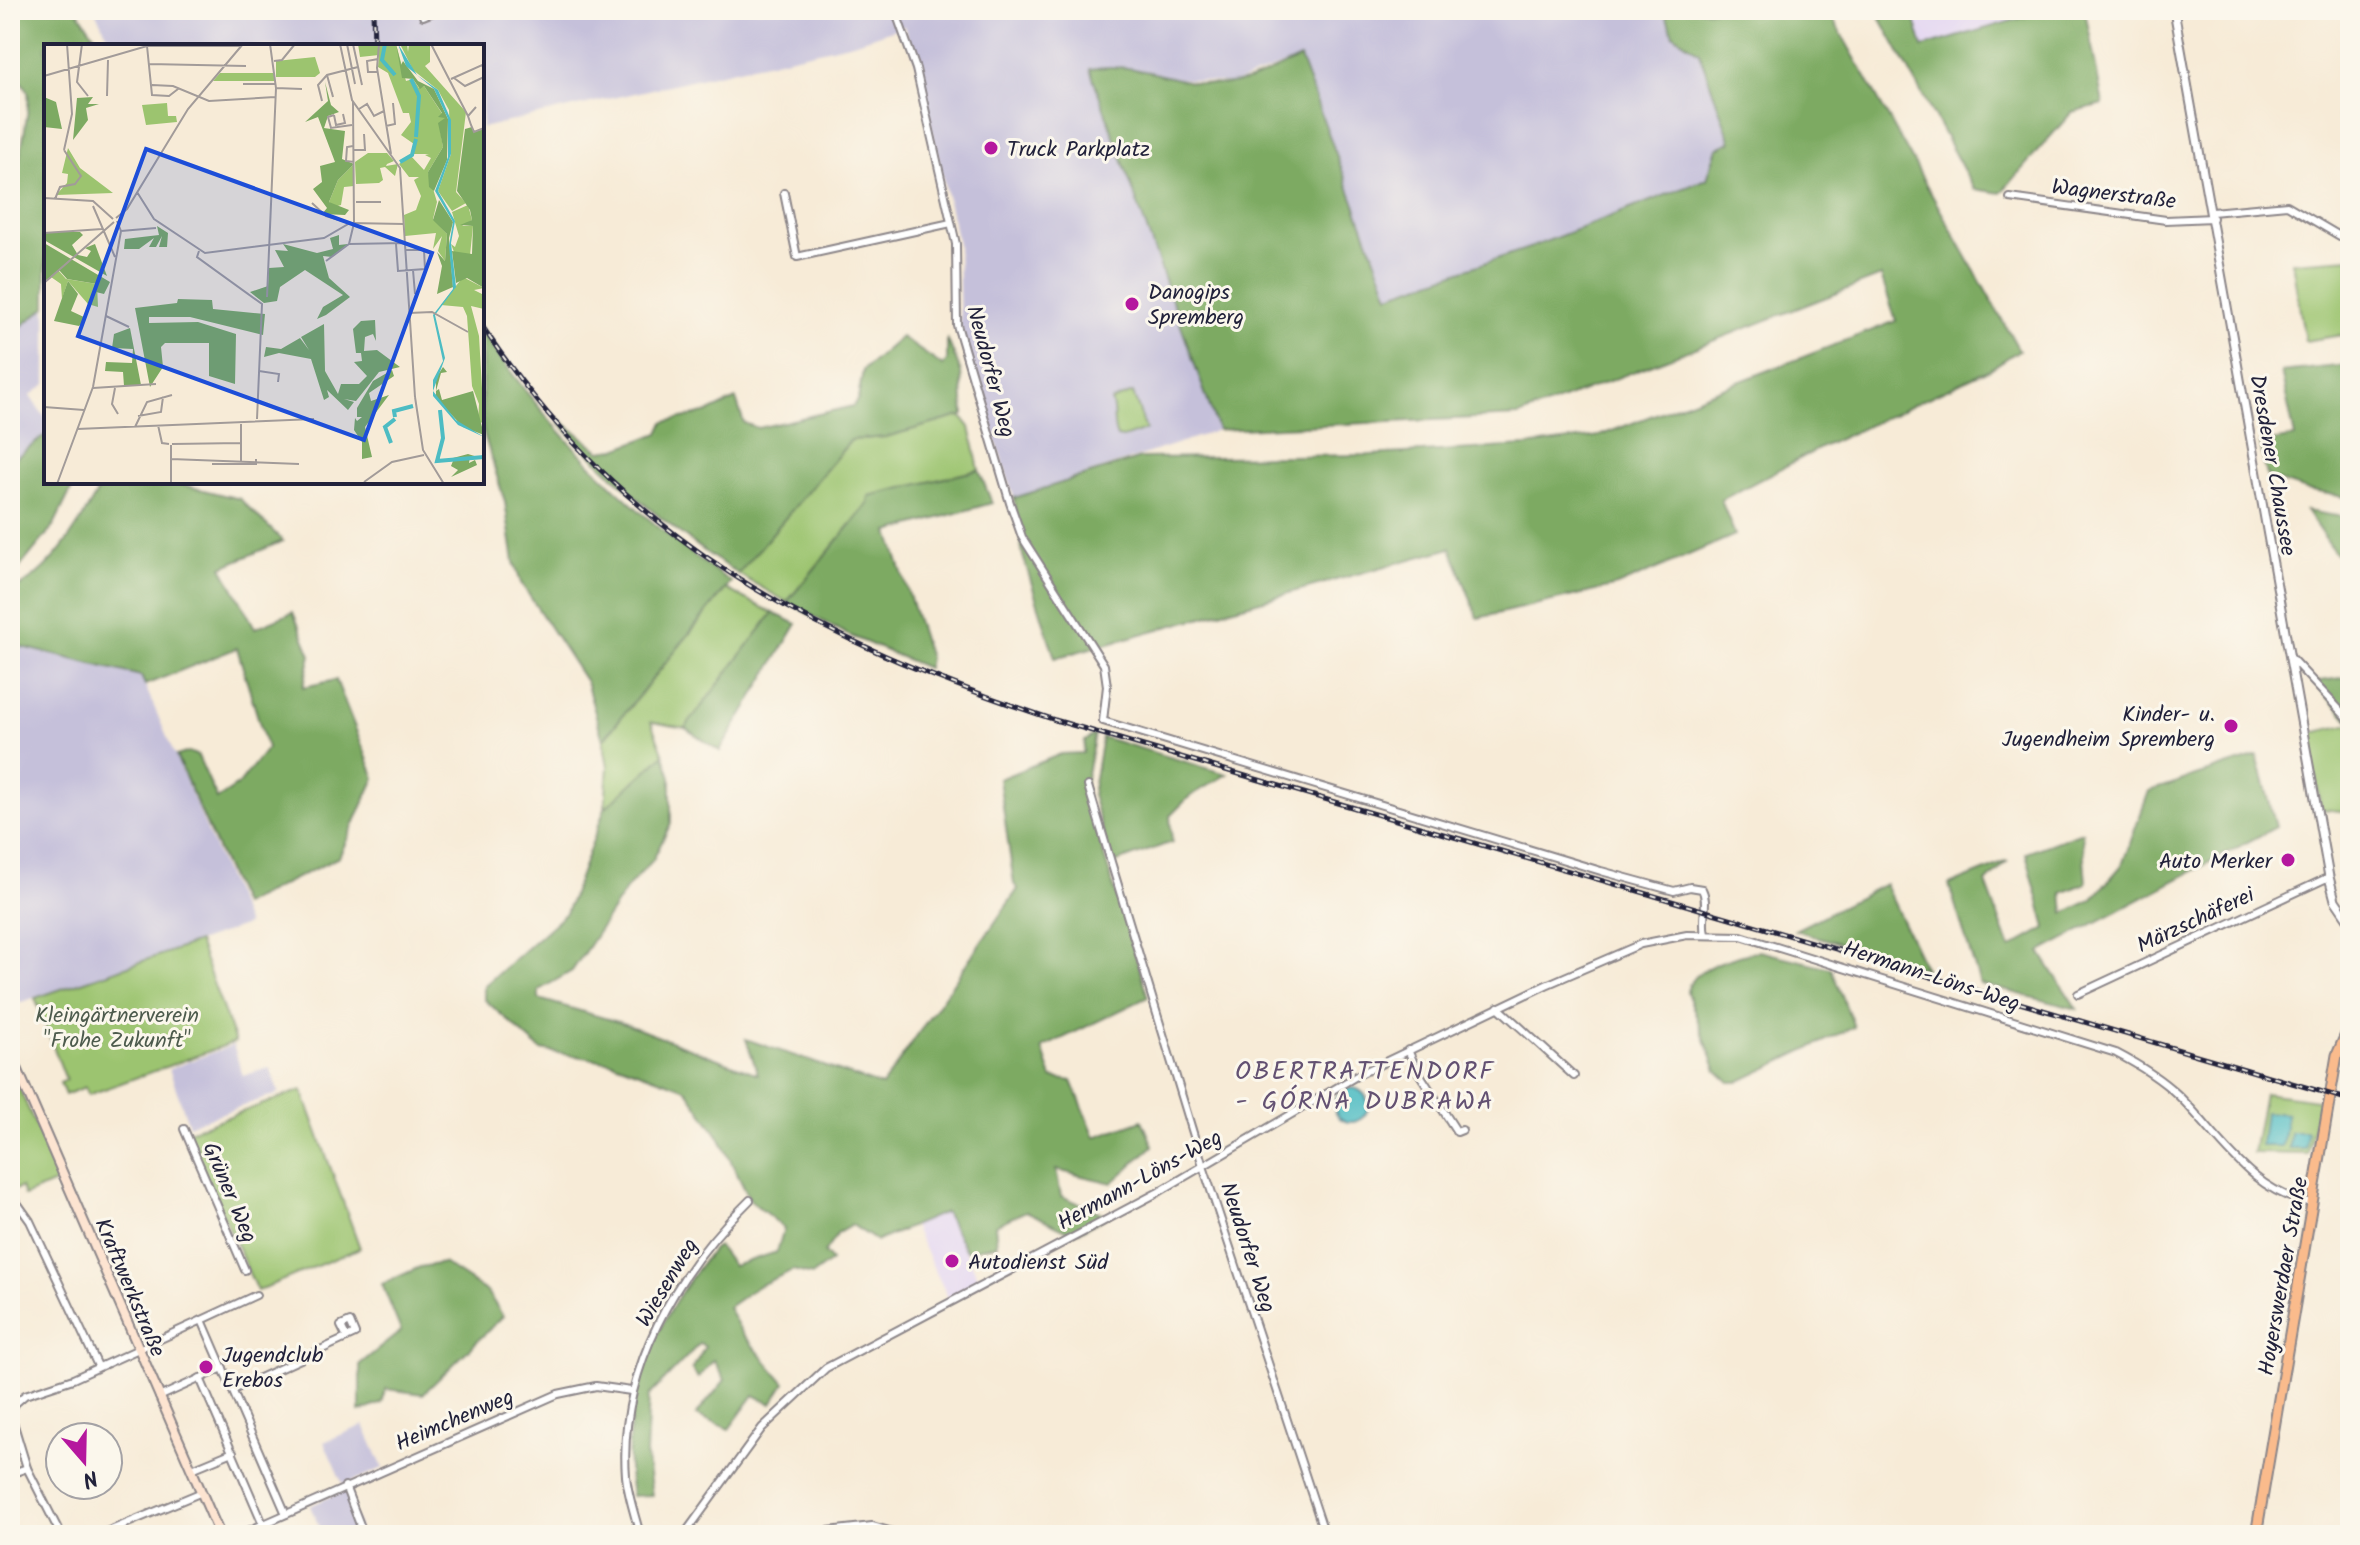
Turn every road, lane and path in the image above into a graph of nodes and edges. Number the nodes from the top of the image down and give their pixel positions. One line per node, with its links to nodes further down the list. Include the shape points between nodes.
1 (438, 10): 4 (street)
2 (895, 10): 8 (street, Neudorfer Weg)
3 (2174, 10): 7 (street, Dresdener Chaussee)
4 (423, 16)
5 (784, 193): 8 (street, via 797,257)
6 (2010, 198): 7 (street, Wagnerstraße, via 2166,220)
7 (2212, 215): 9 (street, Wagnerstraße, via 2287,205); 10 (street, Dresdener Chaussee)
8 (951, 223): 15 (street, Neudorfer Weg, via 957,325 1010,503 1022,537 1104,665 1103,721 1601,871 1674,891 1702,889)
9 (2350, 242)
10 (2290, 657): 11 (street); 13 (street, Dresdener Chaussee)
11 (2350, 721)
12 (1088, 786): 24 (street, Neudorfer Weg)
13 (2329, 877): 14 (street, Dresdener Chaussee, via 2335,900); 16 (street, Märzschäferei)
14 (2350, 922)
15 (1705, 934): 17 (street, Hermann-Löns-Weg, via 1641,944); 27 (street, Hermann-Löns-Weg, via 1775,944 2116,1053 2166,1085 2255,1176)
16 (2078, 994)
17 (1498, 1007): 19 (street, Hermann-Löns-Weg); 21 (street)
18 (2350, 1025): 27 (main road, Hoyerswerdaer Straße, via 2337,1055)
19 (1408, 1050): 23 (street, via 1457,1132); 24 (street, Hermann-Löns-Weg)
20 (10, 1052): 32 (main road, Kraftwerkstraße)
21 (1574, 1076)
22 (184, 1129): 28 (street, Grüner Weg)
23 (1462, 1130)
24 (1203, 1166): 54 (street, Hermann-Löns-Weg, via 825,1369 762,1428); 57 (street, Neudorfer Weg)
25 (15, 1200): 33 (street, via 30,1221)
26 (750, 1200): 37 (street, Wiesenweg, via 705,1247 659,1318)
27 (2313, 1203): 58 (main road, Hoyerswerdaer Straße)
28 (245, 1270)
29 (256, 1295): 30 (street)
30 (202, 1320): 32 (street); 34 (street)
31 (347, 1338): 36 (street)
32 (138, 1347): 33 (street); 38 (main road, Kraftwerkstraße)
33 (98, 1366): 39 (street, via 25,1395)
34 (223, 1368): 35 (street); 36 (street)
35 (200, 1378): 38 (street); 40 (street)
36 (233, 1390): 46 (street)
37 (631, 1391): 44 (street, Heimchenweg, via 576,1388); 53 (street, Wiesenweg, via 626,1478)
38 (159, 1397): 42 (main road, Kraftwerkstraße)
39 (10, 1410): 41 (street)
40 (233, 1452): 42 (street); 47 (street)
41 (27, 1468): 43 (street); 48 (street)
42 (192, 1469): 45 (main road, Kraftwerkstraße)
43 (10, 1474)
44 (345, 1486): 46 (street, Heimchenweg); 52 (street)
45 (202, 1492): 49 (street); 50 (main road, Kraftwerkstraße)
46 (286, 1514): 47 (street, Heimchenweg)
47 (263, 1524): 51 (street, Heimchenweg)
48 (61, 1535)
49 (99, 1535)
50 (220, 1535)
51 (239, 1535)
52 (364, 1535)
53 (640, 1535)
54 (684, 1535)
55 (793, 1535): 56 (street, via 872,1526)
56 (903, 1535)
57 (1325, 1535)
58 (2256, 1535)

